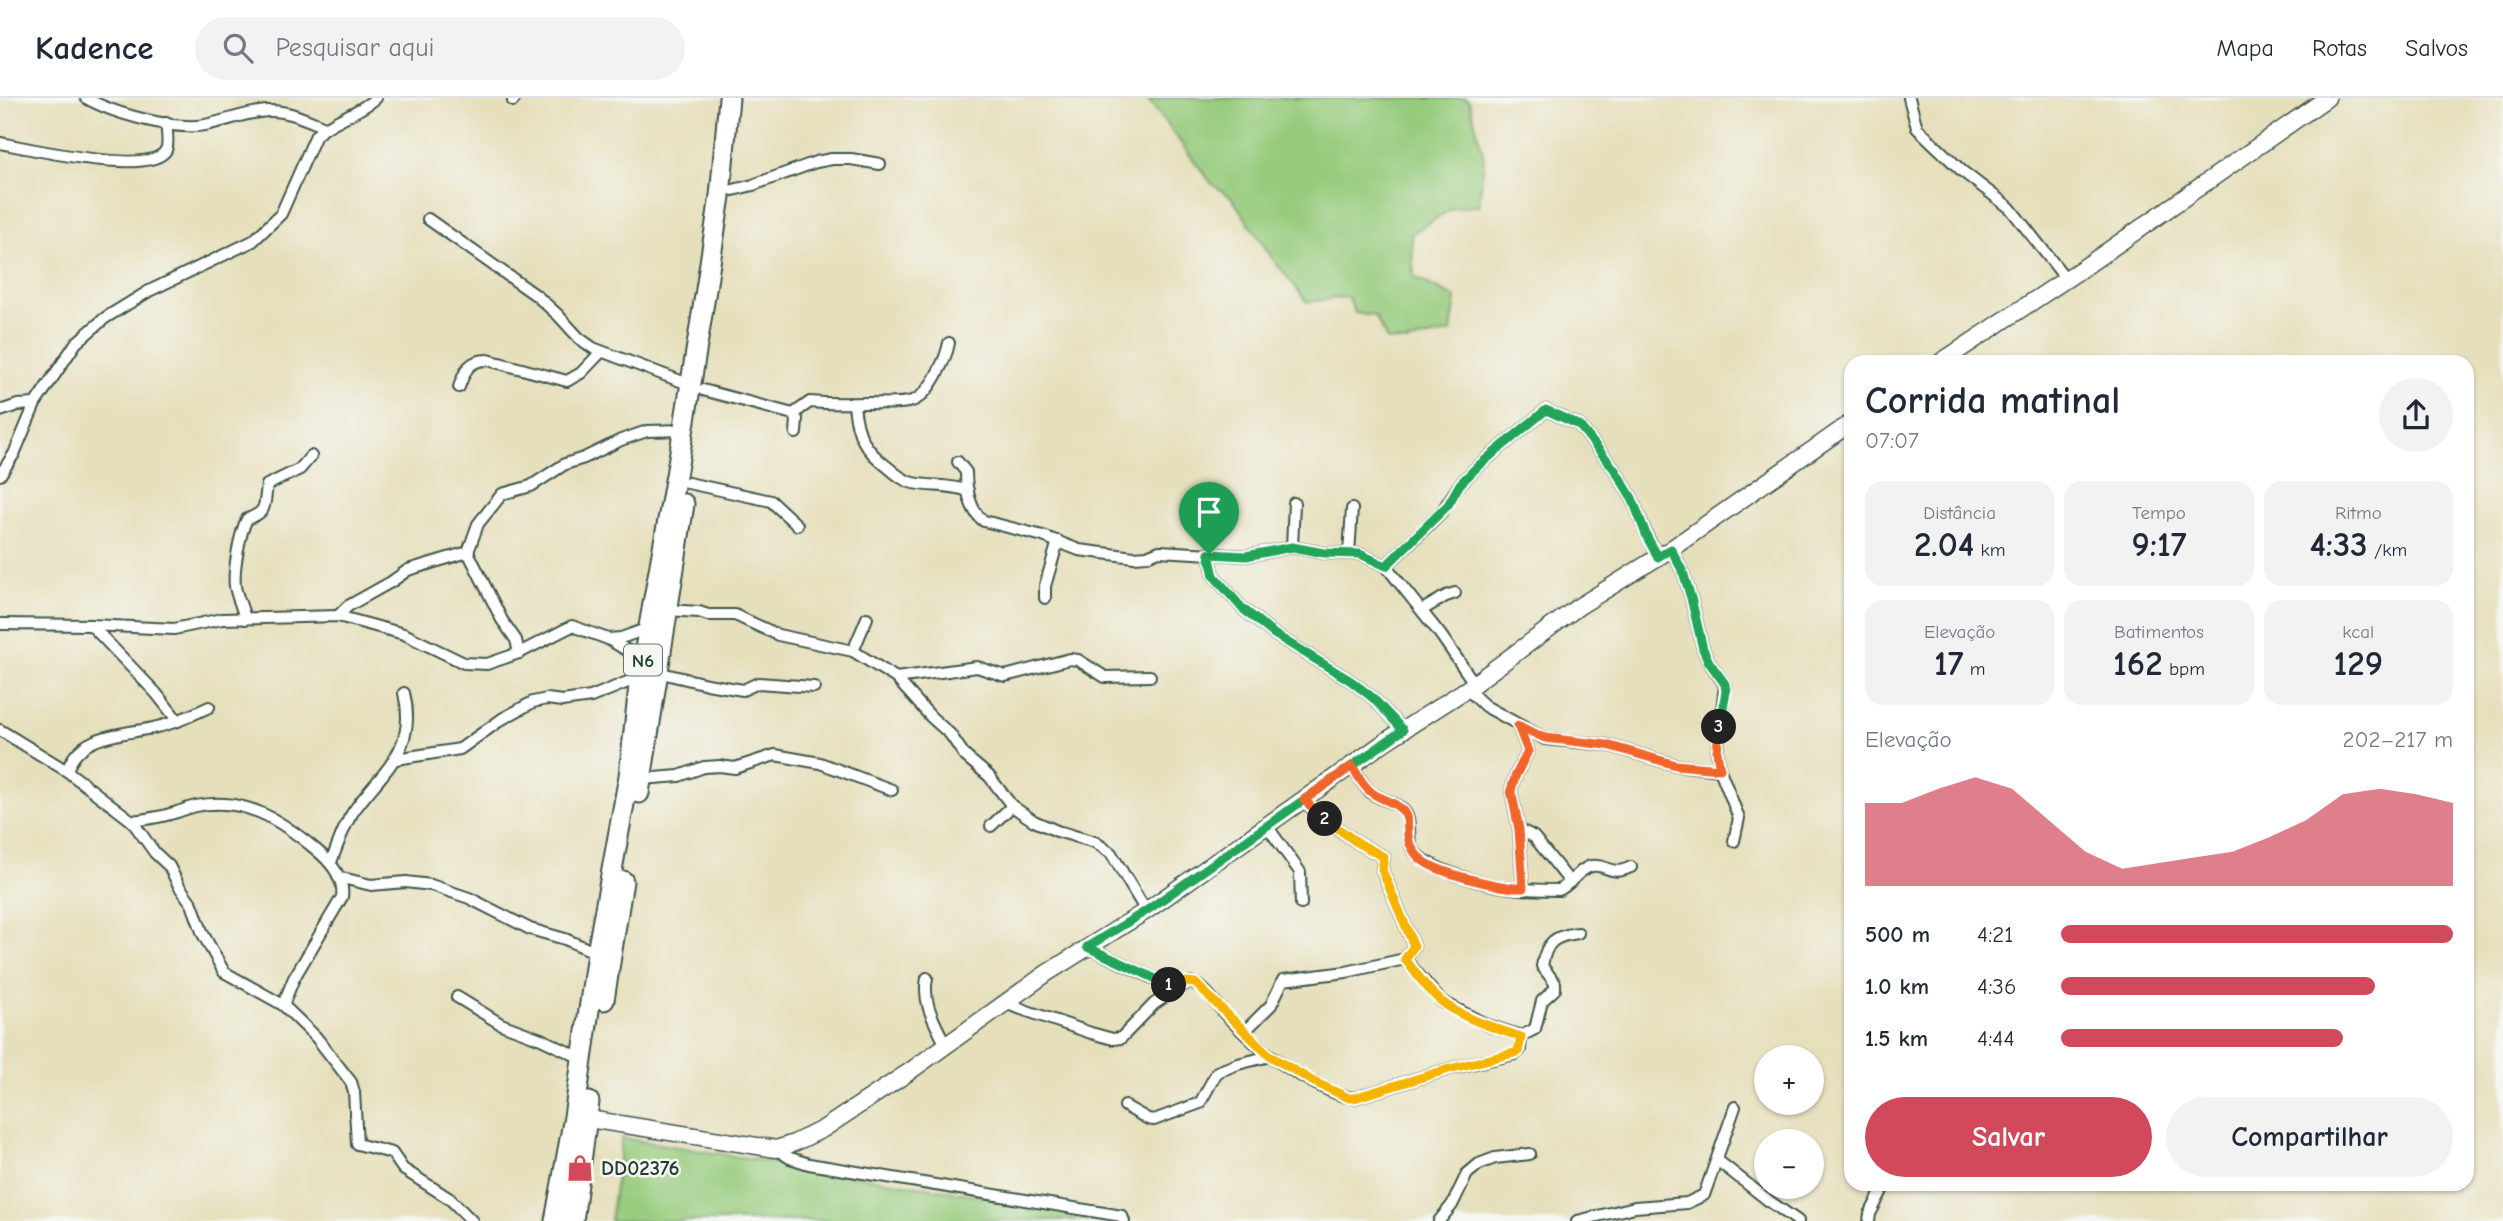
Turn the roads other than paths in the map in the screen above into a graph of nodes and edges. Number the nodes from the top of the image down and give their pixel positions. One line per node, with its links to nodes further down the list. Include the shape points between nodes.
1 (86, 98): 7 (street, via 103,108)
2 (376, 98): 8 (street)
3 (729, 98): 18 (highway, N6)
4 (741, 98): 11 (highway, N6)
5 (1909, 98): 13 (street, via 1917,128 2010,208)
6 (2327, 98): 13 (street)
7 (166, 123): 8 (street, via 201,126 270,111); 9 (street, via 164,153 131,162)
8 (325, 127): 19 (street, via 316,135 274,222 242,247 149,291 105,318 76,343)
9 (0, 143)
10 (880, 164): 11 (street, via 824,160)
11 (733, 190): 18 (highway, N6)
12 (429, 219): 15 (street, via 537,296 579,338)
13 (2066, 279): 16 (street)
14 (949, 343): 20 (street, via 934,379 918,398)
15 (601, 352): 17 (street, via 567,381 478,360 466,368); 18 (street)
16 (1952, 355)
17 (459, 387)
18 (697, 388): 22 (street); 24 (highway, N6); 29 (highway, N6)
19 (35, 404): 21 (street); 28 (street)
20 (855, 405): 22 (street, via 810,402); 30 (street, via 856,424 869,454 899,477)
21 (0, 411)
22 (793, 414): 25 (street)
23 (1844, 428): 38 (street)
24 (684, 430): 36 (street, via 647,431 621,440 565,464 531,486 502,494 478,524); 50 (highway, N6)
25 (796, 433)
26 (311, 456): 47 (street, via 300,469 267,485 265,509 247,519 240,531 235,587)
27 (958, 462): 30 (street, via 966,472)
28 (0, 475)
29 (688, 483): 33 (street, via 771,501); 43 (highway, N6)
30 (968, 491): 34 (street, via 977,516 984,521)
31 (1294, 503): 35 (street)
32 (1352, 509): 37 (street)
33 (797, 525)
34 (1058, 541): 39 (street, via 1079,550 1134,557 1159,551); 42 (street)
35 (1292, 547): 37 (street); 39 (street, via 1246,556)
36 (468, 552): 45 (street, via 408,569); 53 (street)
37 (1349, 552): 40 (street)
38 (1665, 553): 40 (street, via 1647,537 1632,498 1579,425 1546,410 1478,466 1448,505); 57 (street, via 1578,607); 67 (street, via 1683,572 1703,649 1725,684 1717,740)
39 (1209, 554): 64 (street, via 1214,576 1242,608 1274,634 1351,681)
40 (1386, 566): 44 (street)
41 (1455, 593): 44 (street)
42 (1045, 598)
43 (667, 610): 52 (street, via 735,615 778,635); 54 (highway, N6)
44 (1422, 610): 57 (street)
45 (338, 616): 47 (street); 53 (street, via 404,634 464,663 497,663)
46 (867, 618): 52 (street)
47 (245, 619): 49 (street, via 174,629)
48 (0, 624): 49 (street)
49 (91, 625): 61 (street)
50 (649, 628): 51 (street); 54 (highway, N6)
51 (608, 639): 53 (street, via 572,626); 54 (street)
52 (853, 651): 56 (street)
53 (519, 653)
54 (647, 669): 58 (street, via 743,690 758,683); 65 (street, via 591,697 533,702 460,749); 69 (highway, N6); 87 (highway, N6)
55 (1150, 676): 56 (street, via 1105,677 1070,659 1004,676 977,667)
56 (896, 678): 72 (street)
57 (1470, 686): 62 (street, via 1485,706); 64 (street)
58 (814, 687)
59 (404, 694): 65 (street, via 407,729)
60 (209, 706): 61 (street)
61 (178, 721): 68 (street, via 115,733 76,753)
62 (1518, 726): 67 (street, via 1545,738 1607,745 1676,765); 76 (street, via 1528,751 1511,790)
63 (0, 730): 68 (street)
64 (1403, 730): 66 (street)
65 (396, 760): 78 (street, via 354,810)
66 (1352, 766): 71 (street); 82 (street, via 1371,793 1406,814 1408,841 1420,858 1476,881)
67 (1720, 769): 77 (street, via 1739,818)
68 (67, 771): 73 (street)
69 (642, 779): 70 (street, via 679,776 704,767 735,768 775,755 820,763); 101 (highway, N6)
70 (892, 790)
71 (1304, 800): 75 (street); 88 (street, via 1358,843 1384,857 1382,870 1414,946)
72 (1012, 806): 74 (street); 84 (street, via 1034,821 1094,842 1111,853)
73 (132, 821): 78 (street, via 195,806 231,804 280,821); 92 (street, via 169,866 192,904 223,972)
74 (991, 826)
75 (1267, 826): 83 (street, via 1300,872); 84 (street)
76 (1519, 829): 81 (street, via 1534,837); 82 (street)
77 (1734, 841)
78 (331, 862): 80 (street)
79 (1631, 867): 81 (street, via 1613,872 1589,866)
80 (338, 877): 87 (street, via 372,885 418,883 450,891 530,929); 92 (street, via 344,889 342,897 293,978)
81 (1570, 882): 82 (street, via 1559,890)
82 (1523, 888)
83 (1301, 904)
84 (1146, 911): 86 (street)
85 (1578, 933): 95 (street, via 1553,939 1542,966 1556,985 1542,1001 1535,1029)
86 (1087, 947): 90 (street); 93 (street)
87 (597, 953): 98 (highway, N6)
88 (1405, 959): 94 (street, via 1283,980 1271,1004); 95 (street, via 1441,1001)
89 (927, 978): 96 (street, via 926,1002)
90 (1176, 989): 93 (street, via 1121,1038 1113,1039); 94 (street, via 1195,983)
91 (457, 997): 98 (street, via 501,1024)
92 (283, 1004): 106 (street, via 351,1082 357,1144 392,1153 403,1169 450,1199)
93 (1007, 1004): 96 (street)
94 (1244, 1032): 97 (street)
95 (1521, 1037): 97 (street, via 1515,1054 1354,1098 1314,1082)
96 (946, 1046): 102 (street, via 823,1129)
97 (1270, 1056): 99 (street, via 1217,1072 1200,1103 1154,1120)
98 (581, 1058): 101 (highway, N6)
99 (1125, 1106)
100 (1735, 1107): 104 (street)
101 (580, 1118): 102 (street); 107 (highway, N6); 108 (highway, N6)
102 (776, 1149): 109 (street, via 808,1164 1122,1216)
103 (1530, 1154): 110 (street, via 1479,1164 1467,1174)
104 (1717, 1160): 111 (street, via 1704,1195 1697,1199); 112 (street)
105 (1882, 1191): 113 (street)
106 (472, 1221)
107 (555, 1221)
108 (573, 1221)
109 (1124, 1221)
110 (1439, 1221)
111 (1577, 1221)
112 (1798, 1221)
113 (1869, 1221)

